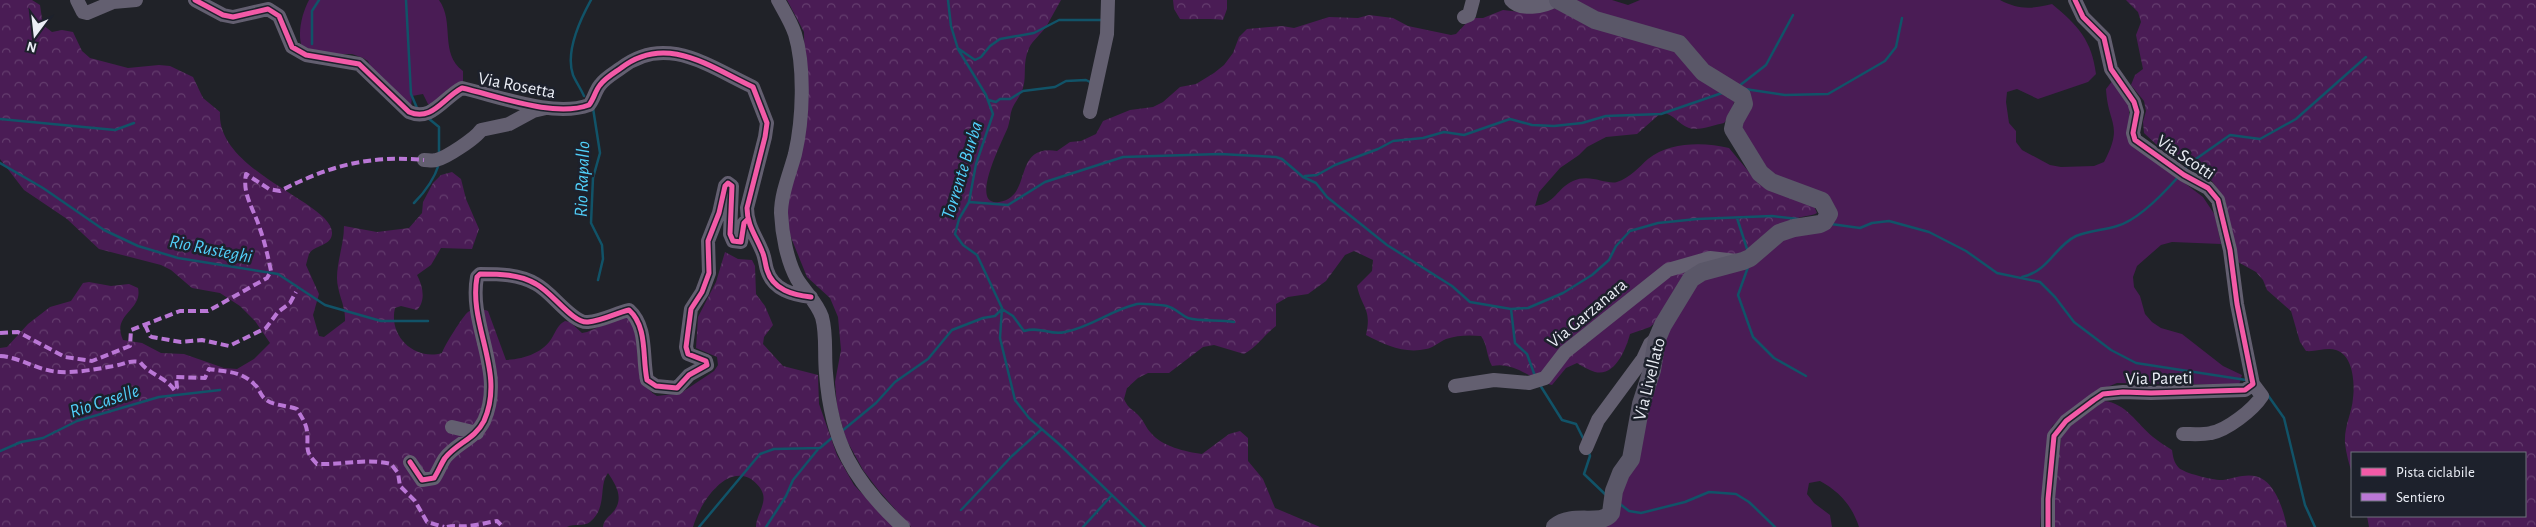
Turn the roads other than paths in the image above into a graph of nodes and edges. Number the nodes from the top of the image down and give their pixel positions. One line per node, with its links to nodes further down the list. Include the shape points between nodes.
1 (77, 0): 2 (street, via 83,12 114,2)
2 (136, 0)
3 (195, 0): 11 (street, Via Rosetta, via 234,17 268,9 279,16 288,40 299,52 360,64 416,115 434,111 462,88)
4 (778, 0): 16 (street, via 795,35 801,93 798,138 781,214 787,253 797,278)
5 (1108, 0): 12 (street, via 1107,34)
6 (1473, 0): 10 (street, via 1469,15)
7 (1511, 0): 8 (street, via 1517,5 1534,6)
8 (1556, 0): 15 (main road, Via Livellato, via 1595,20 1683,47 1703,72 1742,96 1744,104 1733,129 1760,173 1771,182 1816,198 1826,205 1828,214 1824,222 1779,233)
9 (2075, 0): 18 (street, Via Scotti, via 2083,17 2104,38 2111,69 2134,102 2137,112 2133,133 2136,140 2208,188 2218,200 2230,250)
10 (1464, 17)
11 (547, 108): 13 (street, Via Rosetta, via 533,111 509,124 481,130 475,138 437,160); 14 (street, Via Rosetta, via 589,105 599,86 612,75 633,60 655,51 696,58 753,87 767,123)
12 (1090, 112)
13 (424, 160)
14 (747, 220): 16 (street, via 763,253 771,280 795,295); 21 (street, Via Rosetta, via 741,242 733,240 730,234 732,186 728,183 708,240 709,273 691,309 688,325 688,354 706,361 708,365 689,375 677,388 656,386 647,380 643,339 637,318 629,310 587,322 574,319 560,302 536,284 509,274 480,274 476,292 491,390 487,412)
15 (1742, 262): 17 (main road, Via Livellato, via 1691,278); 19 (street, Via Garzanara, via 1710,258 1668,270 1565,352 1546,378 1529,383 1494,380)
16 (811, 297): 25 (street, via 823,321 830,411 841,449 887,513)
17 (1657, 339): 23 (street, via 1650,344 1643,359 1598,420); 26 (main road, Via Livellato, via 1631,459 1614,491 1611,513 1604,519 1569,519)
18 (2252, 385): 22 (street, Via Scotti, via 2262,396 2238,419 2212,433); 27 (street, Via Pareti, via 2235,390 2123,392 2103,394 2094,400 2066,421 2054,436)
19 (1455, 386)
20 (452, 427): 21 (street)
21 (478, 433): 24 (street, via 455,448 434,478 428,481 418,476)
22 (2183, 434)
23 (1586, 448)
24 (410, 462)
25 (903, 527)
26 (1555, 527)
27 (2048, 527)

